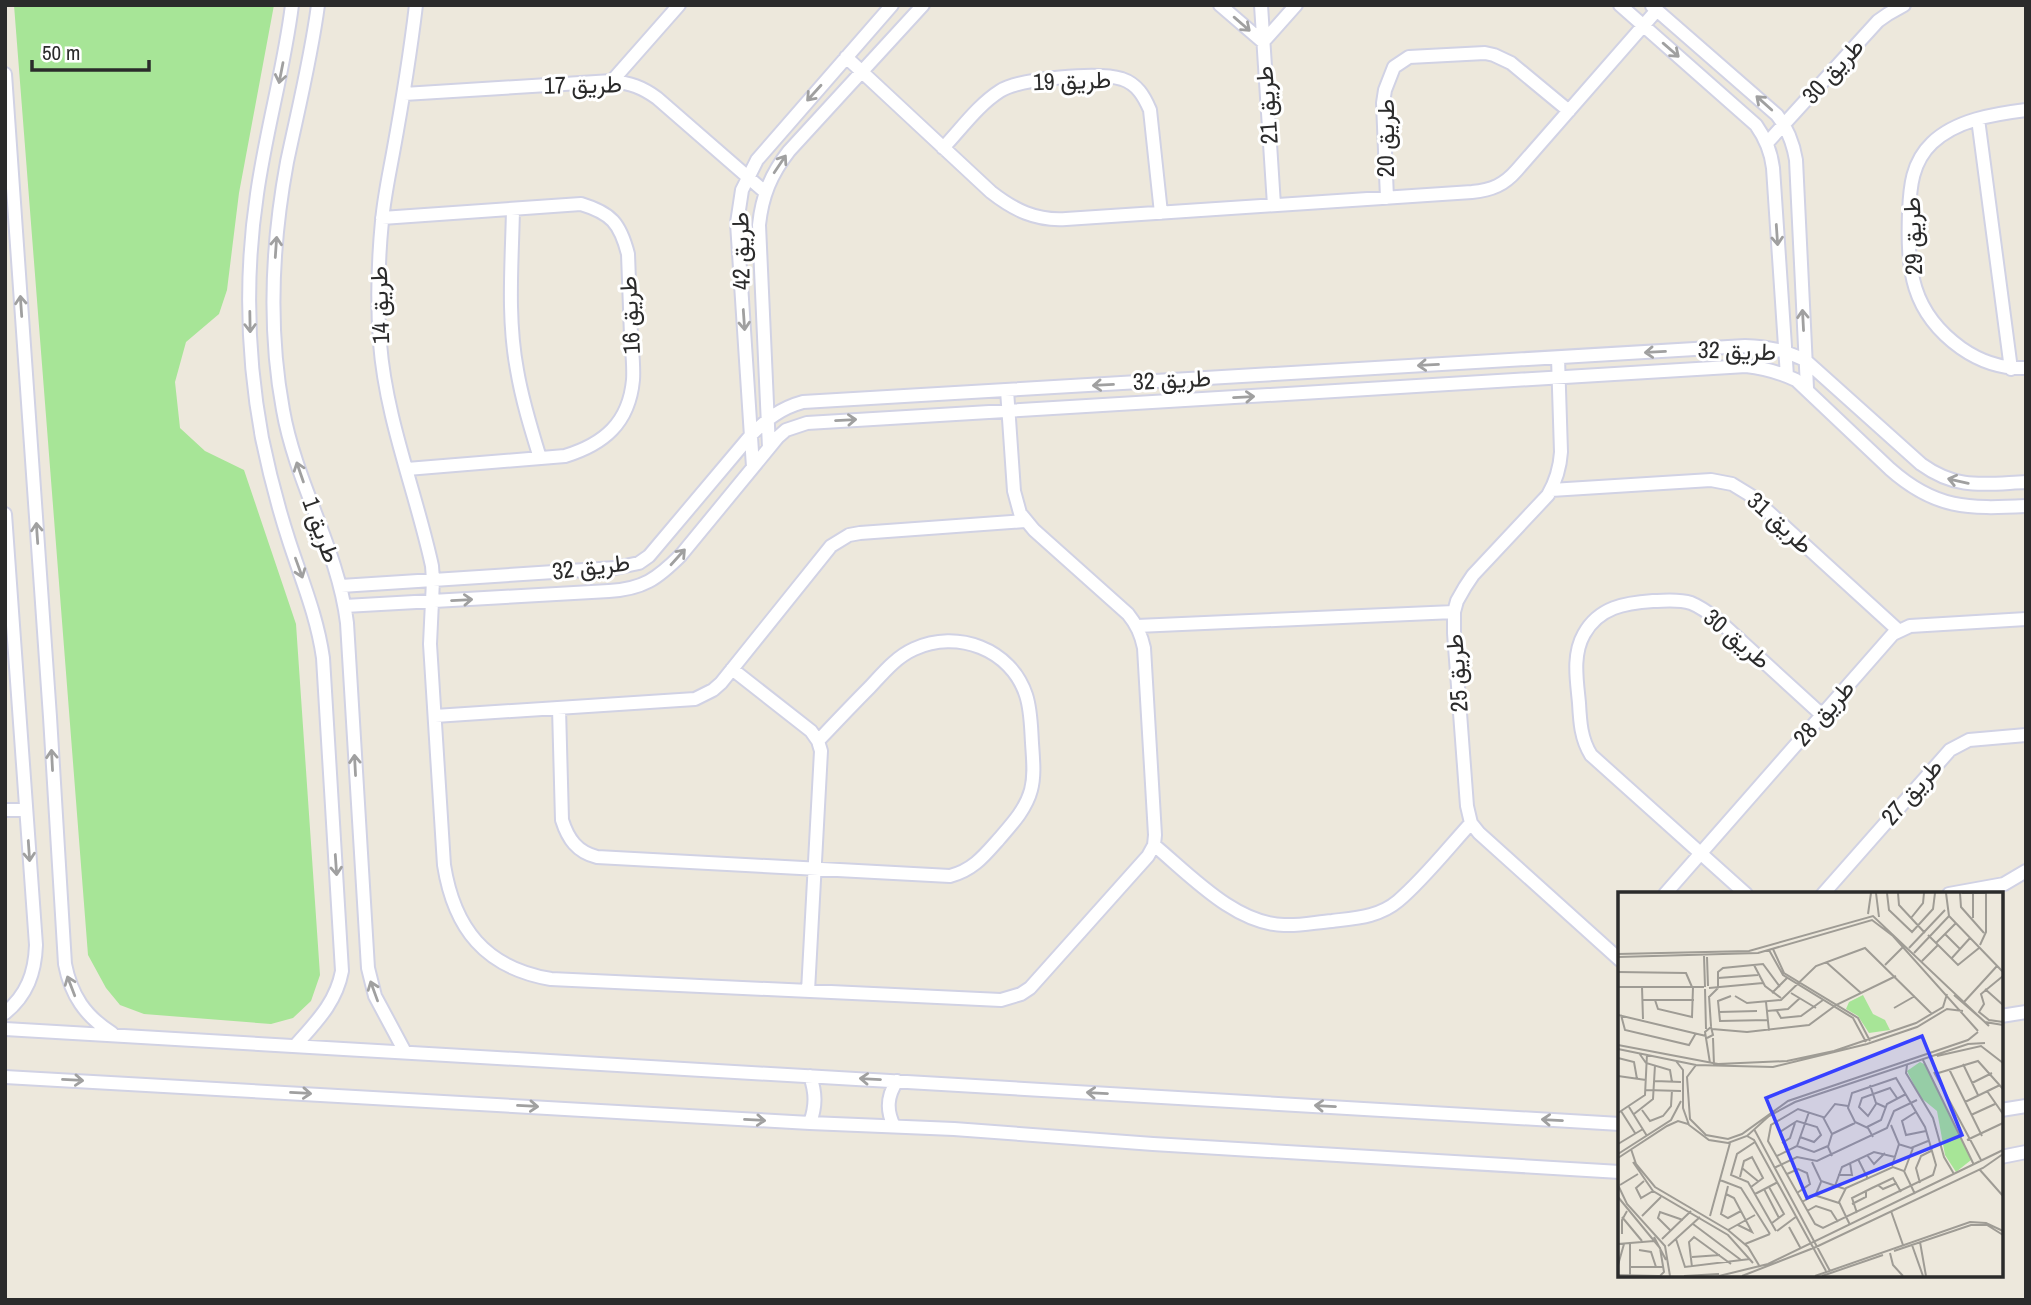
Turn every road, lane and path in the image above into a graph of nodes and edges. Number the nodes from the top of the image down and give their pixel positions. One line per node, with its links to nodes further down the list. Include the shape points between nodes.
1 (292, 5): 86 (street, طريق 1, one-way to 86, via 257,195 250,263 250,332 269,472 315,616 323,658 342,971 334,999)
2 (318, 5): 55 (street, طريق 1, one-way to 2, via 290,442 274,313 281,200)
3 (416, 5): 19 (street, طريق 14)
4 (678, 5): 18 (street)
5 (892, 5): 15 (street, طريق 42)
6 (923, 5): 16 (street, طريق 42)
7 (1220, 5): 14 (street, one-way to 14)
8 (1261, 5): 14 (street, طريق 21)
9 (1296, 5): 14 (street)
10 (1619, 5): 13 (street)
11 (1904, 5): 23 (street, طريق 30, via 1878,21)
12 (1654, 8): 13 (street); 23 (street, one-way to 12, via 1766,104)
13 (1643, 26): 21 (street); 24 (street, one-way to 24, via 1756,124)
14 (1263, 43): 29 (street, طريق 21)
15 (846, 57): 16 (street); 26 (street, طريق 42, one-way to 26, via 767,146)
16 (862, 72): 25 (street); 27 (street, طريق 42, one-way to 16, via 789,151)
17 (5, 74): 85 (street, one-way to 17, via 87,1013 76,998 65,964)
18 (612, 81): 19 (street, طريق 17); 26 (street, طريق 17, via 629,83 657,98)
19 (404, 94): 32 (street, طريق 14)
20 (2026, 110): 22 (street, طريق 29)
21 (1569, 111): 28 (street, via 1499,187); 28 (street, طريق 20, via 1511,63 1494,55 1409,57 1394,66 1385,90)
22 (1978, 119): 37 (street); 37 (street, طريق 29, via 1930,145 1913,173 1909,224 1913,284 1922,308 1937,328 1973,356)
23 (1784, 125): 24 (street, طريق 30); 35 (street, one-way to 23, via 1796,160)
24 (1767, 143): 33 (street, one-way to 33, via 1773,168)
25 (943, 148): 31 (street, via 990,192 1031,216 1054,220); 31 (street, طريق 19, via 998,92 1011,85 1055,78 1123,79 1145,97 1150,110)
26 (748, 176): 27 (street, طريق 17); 44 (street, طريق 42, one-way to 44, via 737,223)
27 (765, 192): 43 (street, طريق 42, via 760,225)
28 (1387, 198): 29 (street)
29 (1274, 205): 31 (street)
30 (513, 209): 32 (street, طريق 16); 46 (street, via 515,356); 46 (street, طريق 16, via 580,204 602,211 624,236 628,254 633,379 629,401 620,421 605,437 565,456)
31 (1161, 213)
32 (382, 218): 48 (street, طريق 14, via 380,346 395,431)
33 (1786, 351): 34 (street, طريق 32, one-way to 34, via 1745,346); 35 (street, طريق 32); 38 (street)
34 (1558, 358): 39 (street, طريق 25); 41 (street, طريق 32, one-way to 41)
35 (1805, 360): 40 (street); 49 (street, طريق 32, one-way to 35, via 1968,484 1935,474)
36 (2026, 368): 37 (street, طريق 29)
37 (2011, 369)
38 (1787, 376): 39 (street, طريق 32, via 1746,366); 40 (street, طريق 32)
39 (1558, 377): 42 (street, طريق 32, one-way to 39); 50 (street, طريق 25, via 1561,452)
40 (1807, 388): 51 (street, طريق 32, via 1920,492 1974,508)
41 (1007, 390): 42 (street); 43 (street, طريق 32, via 803,402)
42 (1009, 411): 45 (street, طريق 32, one-way to 42, via 786,430 807,423); 53 (street, via 1014,491)
43 (768, 418): 44 (street, طريق 32); 45 (street, طريق 42)
44 (751, 435): 47 (street, طريق 42); 54 (street, طريق 32, via 658,547 639,563)
45 (769, 448): 47 (street, طريق 32)
46 (540, 458): 48 (street, طريق 16)
47 (753, 467): 56 (street, طريق 32, one-way to 47, via 630,590 650,582 681,555)
48 (407, 469): 54 (street, طريق 14)
49 (2026, 482)
50 (1551, 490): 58 (street, طريق 25, via 1473,575); 61 (street, طريق 31, via 1711,480 1732,484 1750,495)
51 (2026, 506)
52 (5, 514): 69 (street)
53 (1025, 521): 60 (street); 62 (street, via 860,533 839,540)
54 (433, 580): 55 (street, طريق 32); 56 (street, طريق 14)
55 (341, 586): 57 (street, طريق 1)
56 (432, 602): 57 (street, طريق 32); 65 (street, طريق 14)
57 (345, 606): 87 (street, طريق 1, one-way to 57, via 375,996 368,968)
58 (1454, 612): 60 (street); 70 (street, طريق 25)
59 (2026, 619): 61 (street, via 1910,626)
60 (1137, 626): 71 (street, via 1145,660)
61 (1899, 631): 64 (street, طريق 28)
62 (732, 669): 63 (street, via 713,691 695,699); 67 (street)
63 (559, 708): 65 (street); 73 (street, via 562,820 576,847 606,858)
64 (1822, 715): 72 (street, طريق 28); 72 (street, طريق 30, via 1718,620 1692,604 1670,600 1631,603 1601,614 1592,623 1584,633 1576,670 1585,746)
65 (435, 716): 80 (street, طريق 14, via 447,887 467,931 484,949 514,968 551,979)
66 (2026, 736): 77 (street, طريق 27, via 1969,740 1950,750)
67 (818, 741): 73 (street); 73 (street, via 911,650 930,643 967,643 1001,658 1020,682 1029,709 1034,766 1031,792 1022,811 964,873 939,877)
68 (5, 810): 69 (street)
69 (26, 810): 82 (street, one-way to 82, via 35,965 28,986)
70 (1471, 822): 71 (street, via 1386,909 1364,918 1286,925 1237,911); 79 (street)
71 (1154, 845): 80 (street, طريق 14, via 1021,994 991,1000)
72 (1700, 854): 75 (street, طريق 28); 76 (street, طريق 30)
73 (815, 870): 80 (street)
74 (2026, 871): 78 (street, via 2004,884)
75 (1667, 892)
76 (1744, 892)
77 (1825, 892)
78 (1960, 892)
79 (1617, 953)
80 (808, 991)
81 (2026, 1012): 83 (street)
82 (5, 1013)
83 (2003, 1016)
84 (5, 1030): 85 (street)
85 (116, 1035): 86 (street)
86 (295, 1046): 87 (street)
87 (405, 1052): 88 (street)
88 (810, 1076): 90 (street, one-way to 88); 93 (street, via 815,1104)
89 (5, 1077): 93 (street, one-way to 93)
90 (897, 1081): 94 (street, one-way to 90); 95 (street, via 888,1108)
91 (2026, 1106): 92 (street)
92 (2003, 1110)
93 (810, 1123): 95 (street)
94 (1618, 1124)
95 (894, 1126): 98 (street)
96 (2026, 1152): 97 (street)
97 (2003, 1157)
98 (1618, 1172)

